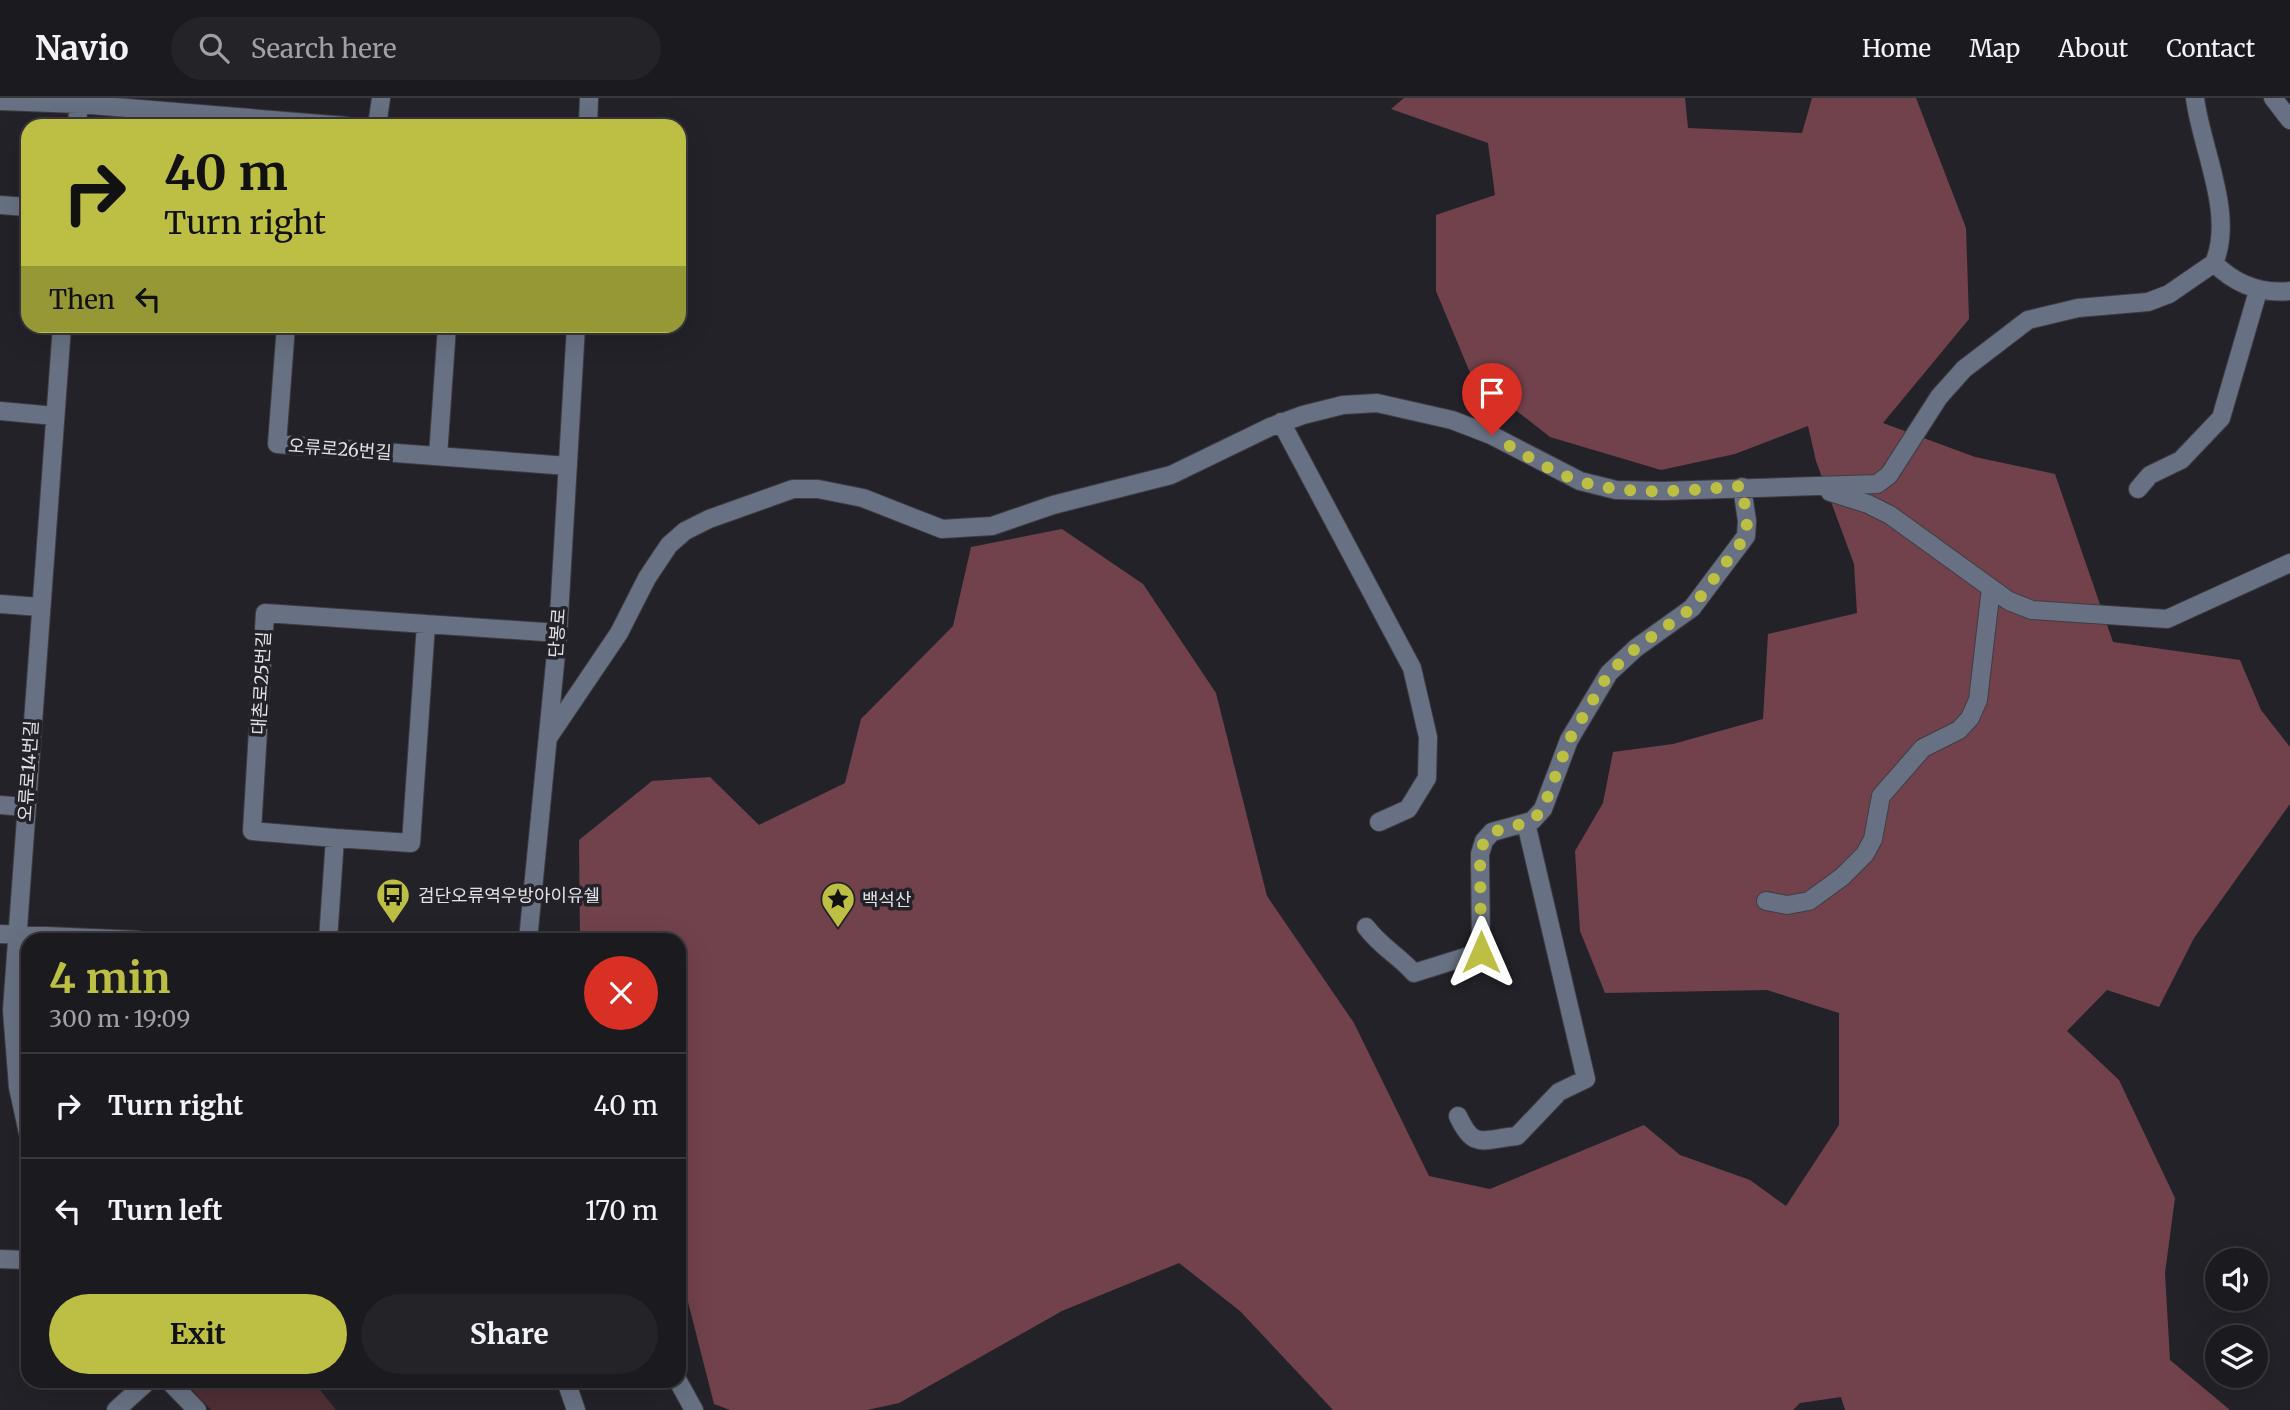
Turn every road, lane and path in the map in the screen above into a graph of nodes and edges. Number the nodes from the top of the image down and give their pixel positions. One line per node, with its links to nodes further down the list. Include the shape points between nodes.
1 (381, 98): 9 (street)
2 (589, 98): 10 (street)
3 (2196, 98): 14 (street, via 2218,201)
4 (2273, 98): 11 (street)
5 (0, 101): 6 (street)
6 (79, 101): 7 (street); 8 (street)
7 (78, 119)
8 (271, 119)
9 (378, 119)
10 (588, 119)
11 (2290, 120)
12 (0, 205): 13 (street)
13 (21, 206)
14 (2214, 263): 15 (street, via 2226,275); 27 (street, via 2169,294 2148,302 2078,308 2028,320 1964,369 1889,475 1877,484)
15 (2258, 291): 16 (street); 28 (street, via 2221,418 2181,460 2150,475)
16 (2290, 291)
17 (61, 333): 22 (street, 오류로14번길)
18 (285, 333): 24 (street, 오류로26번길, via 277,444)
19 (447, 333): 24 (street)
20 (576, 333): 25 (street, 단봉로)
21 (0, 411): 22 (street)
22 (55, 416): 32 (street, 오류로14번길)
23 (1281, 422): 26 (street, via 1343,405 1377,403 1452,420 1492,435 1580,481 1639,492); 35 (street, via 1171,475 992,526 942,529 863,498 818,489 793,489 709,519 669,545 619,633); 38 (street, via 1412,668 1428,737 1427,778 1408,809)
24 (438, 456): 25 (street, 오류로26번길)
25 (568, 466): 34 (street, 단봉로)
26 (1742, 486): 27 (street); 39 (street, via 1746,536 1692,608 1609,673 1569,740 1543,809)
27 (1816, 487): 30 (street, via 1890,515)
28 (2138, 489)
29 (2290, 563): 30 (street, via 2167,619 2032,610)
30 (1991, 587): 41 (street, via 1978,700 1970,718 1959,730 1923,748 1881,796 1874,839 1842,877 1809,901 1787,905)
31 (0, 604): 32 (street)
32 (40, 607): 37 (street, 오류로14번길)
33 (426, 624): 34 (street, 대촌로25번길); 40 (street, 대촌로25번길, via 411,843); 40 (street, 대촌로25번길, via 265,614 252,831)
34 (558, 634): 35 (street, 단봉로)
35 (548, 738): 44 (street, 단봉로)
36 (0, 804): 37 (street)
37 (25, 807): 45 (street, 오류로14번길)
38 (1379, 822)
39 (1526, 823): 42 (street, via 1492,832 1484,841 1480,854 1481,952 1414,973 1400,957 1382,948); 47 (street, via 1586,1079 1559,1092 1517,1136 1474,1140 1467,1137)
40 (334, 838): 43 (street)
41 (1766, 901)
42 (1366, 927)
43 (328, 933)
44 (529, 933)
45 (8, 934): 46 (street, 오류로14번길)
46 (21, 1101)
47 (1458, 1116)
48 (0, 1259): 49 (street)
49 (21, 1260)
50 (140, 1388): 54 (street)
51 (176, 1388): 55 (street)
52 (568, 1388): 56 (street)
53 (682, 1388): 57 (street)
54 (116, 1410)
55 (197, 1410)
56 (576, 1410)
57 (694, 1410)

